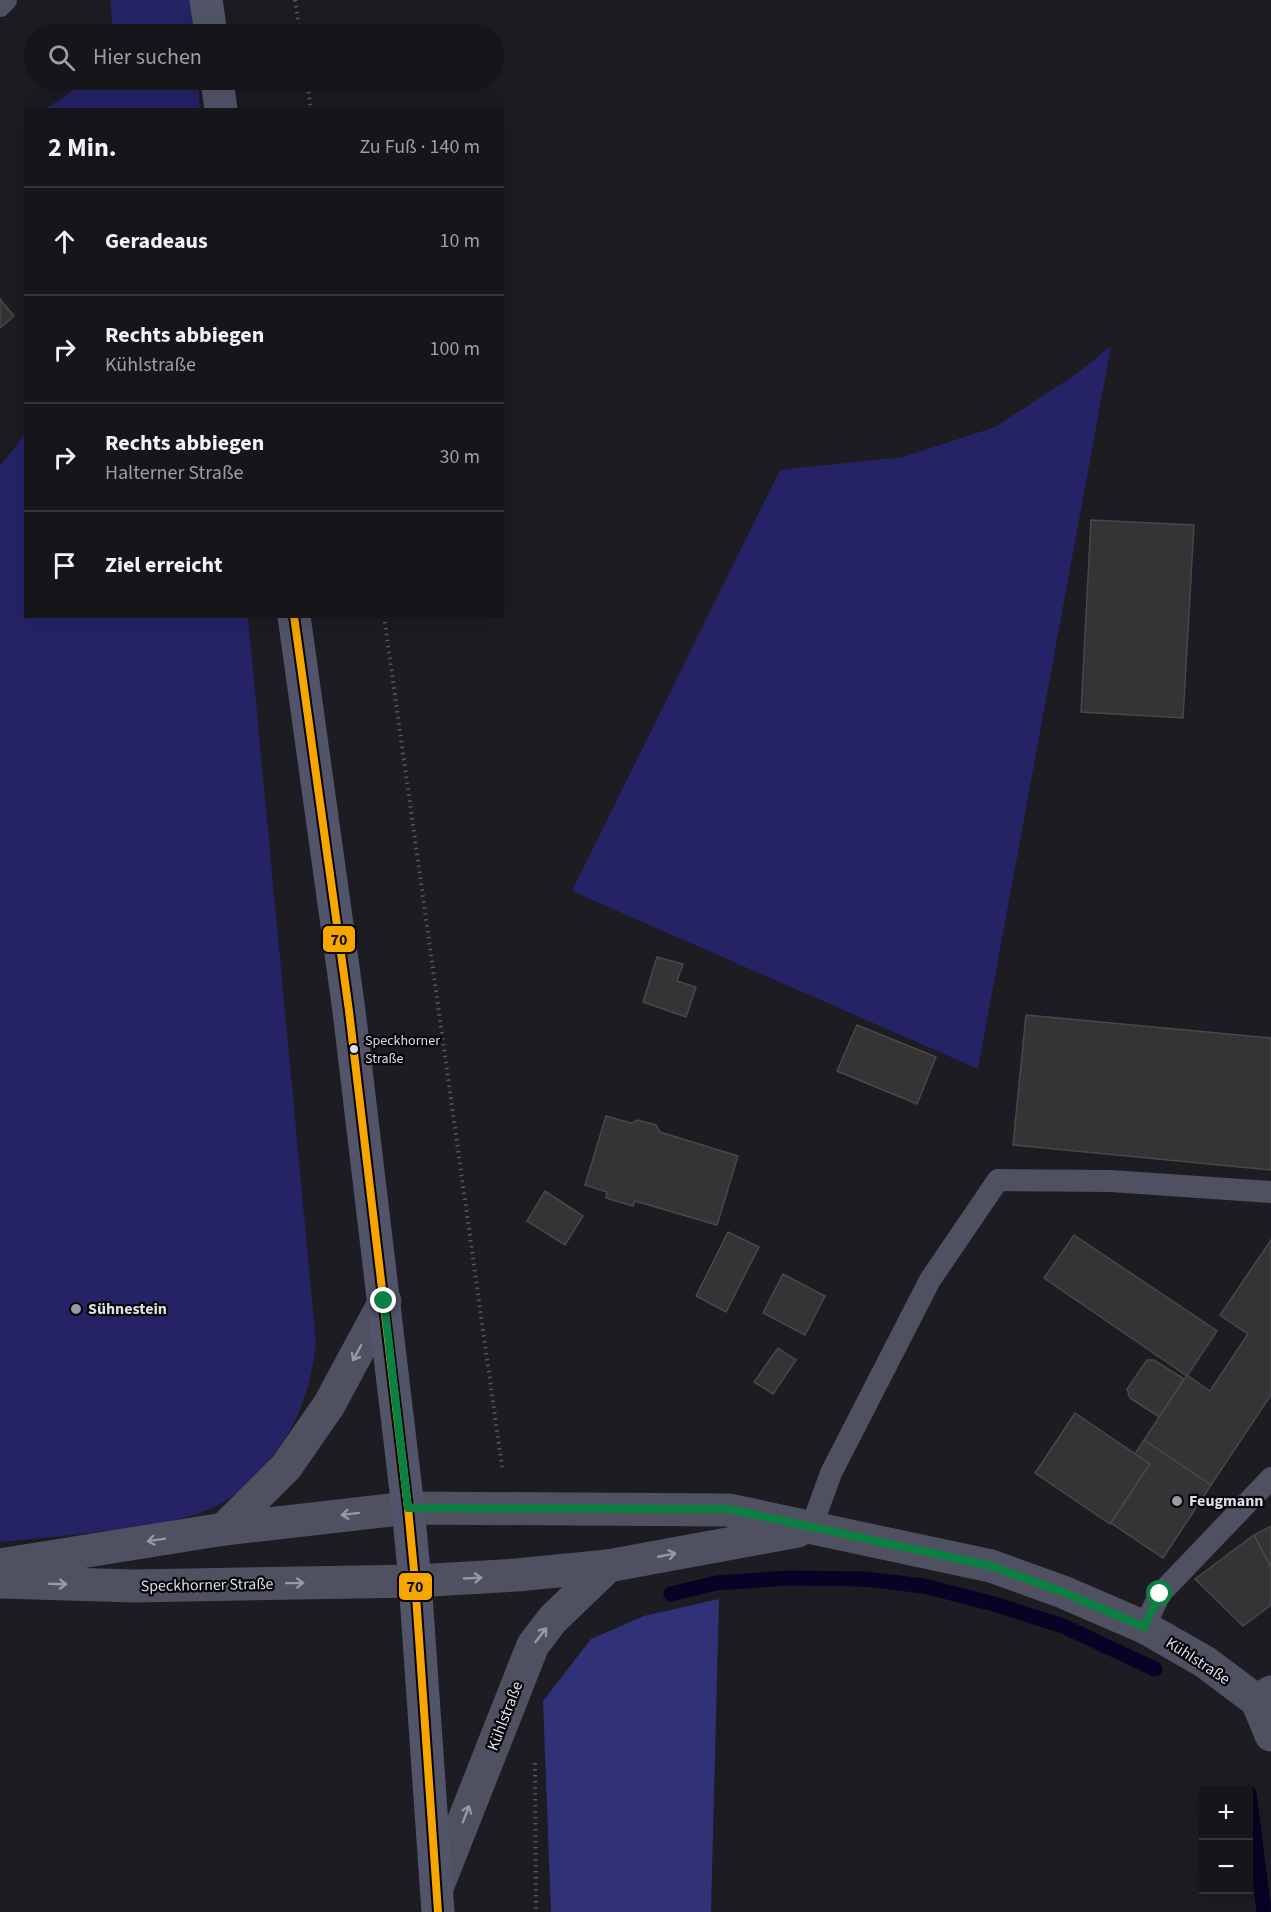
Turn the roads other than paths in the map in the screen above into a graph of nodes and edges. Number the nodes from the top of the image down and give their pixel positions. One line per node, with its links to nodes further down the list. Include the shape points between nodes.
1 (6, 0): 3 (lane)
2 (206, 0): 4 (main road)
3 (0, 6)
4 (210, 24)
5 (218, 90): 6 (main road)
6 (221, 108)
7 (294, 618): 9 (main road, via 337,912)
8 (1271, 1192): 12 (lane, via 1111,1181 998,1180 930,1280 831,1473)
9 (384, 1301): 11 (main road); 13 (street, one-way to 13, via 329,1405 286,1467)
10 (1271, 1478): 18 (lane, via 1160,1594)
11 (408, 1508): 12 (street, Kühlstraße, via 729,1509); 13 (street, one-way to 13); 17 (main road)
12 (811, 1528): 15 (street, Kühlstraße, one-way to 12); 18 (street, Kühlstraße, via 991,1566)
13 (224, 1529): 14 (street, one-way to 14)
14 (0, 1565)
15 (608, 1566): 17 (street, Kühlstraße, one-way to 15); 21 (street, Kühlstraße, one-way to 15, via 533,1645 553,1619)
16 (0, 1581): 17 (street, Speckhorner Straße, one-way to 17, via 134,1586)
17 (415, 1581): 21 (main road)
18 (1144, 1627): 19 (street, Kühlstraße)
19 (1264, 1696): 20 (street)
20 (1271, 1735)
21 (437, 1900)

